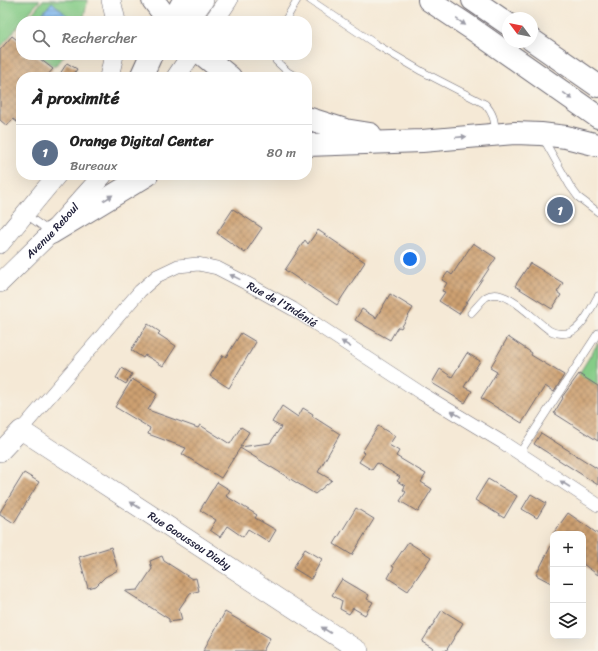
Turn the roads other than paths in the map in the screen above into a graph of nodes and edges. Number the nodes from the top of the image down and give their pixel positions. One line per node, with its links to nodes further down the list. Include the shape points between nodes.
1 (111, 0): 10 (main road)
2 (153, 0): 11 (highway)
3 (184, 0): 12 (highway)
4 (204, 0): 13 (main road)
5 (228, 0): 14 (main road)
6 (297, 0): 15 (lane)
7 (310, 0): 33 (lane, via 420,71 485,104 495,120)
8 (429, 0): 31 (highway, one-way to 31)
9 (473, 0): 16 (highway)
10 (115, 16)
11 (165, 16)
12 (176, 16)
13 (193, 16)
14 (217, 16)
15 (289, 16)
16 (502, 20)
17 (538, 44): 30 (highway)
18 (113, 60): 24 (main road)
19 (149, 60): 25 (highway)
20 (159, 60): 26 (main road)
21 (188, 60): 27 (main road)
22 (209, 60): 28 (highway)
23 (276, 60): 29 (lane)
24 (110, 72)
25 (143, 72)
26 (149, 72)
27 (179, 72)
28 (224, 72)
29 (288, 72)
30 (598, 86)
31 (598, 118)
32 (312, 119): 35 (highway, via 344,130)
33 (495, 134): 34 (highway); 35 (highway, one-way to 33)
34 (541, 134): 37 (highway); 41 (lane, via 578,197)
35 (422, 141): 36 (highway)
36 (312, 145)
37 (598, 145)
38 (53, 180): 42 (main road)
39 (99, 180): 43 (main road, Avenue Reboul)
40 (139, 180): 43 (highway, one-way to 40)
41 (598, 212)
42 (25, 214): 43 (lane); 44 (main road)
43 (51, 233): 45 (main road, Avenue Reboul)
44 (0, 244)
45 (0, 283)
46 (598, 296): 47 (lane, via 585,319 572,332 562,334 550,331 522,308 497,295 487,296)
47 (471, 313)
48 (598, 333): 51 (lane)
49 (20, 430): 50 (main road, Rue de l'Indénié); 51 (street, Rue de l'Indénié, one-way to 49, via 293,309 217,268 198,264 178,266 157,276 140,291); 53 (main road, Rue Gaoussou Diaby, one-way to 49)
50 (0, 452)
51 (519, 454): 52 (street, Rue de l'Indénié, one-way to 51)
52 (598, 505)
53 (359, 651)

